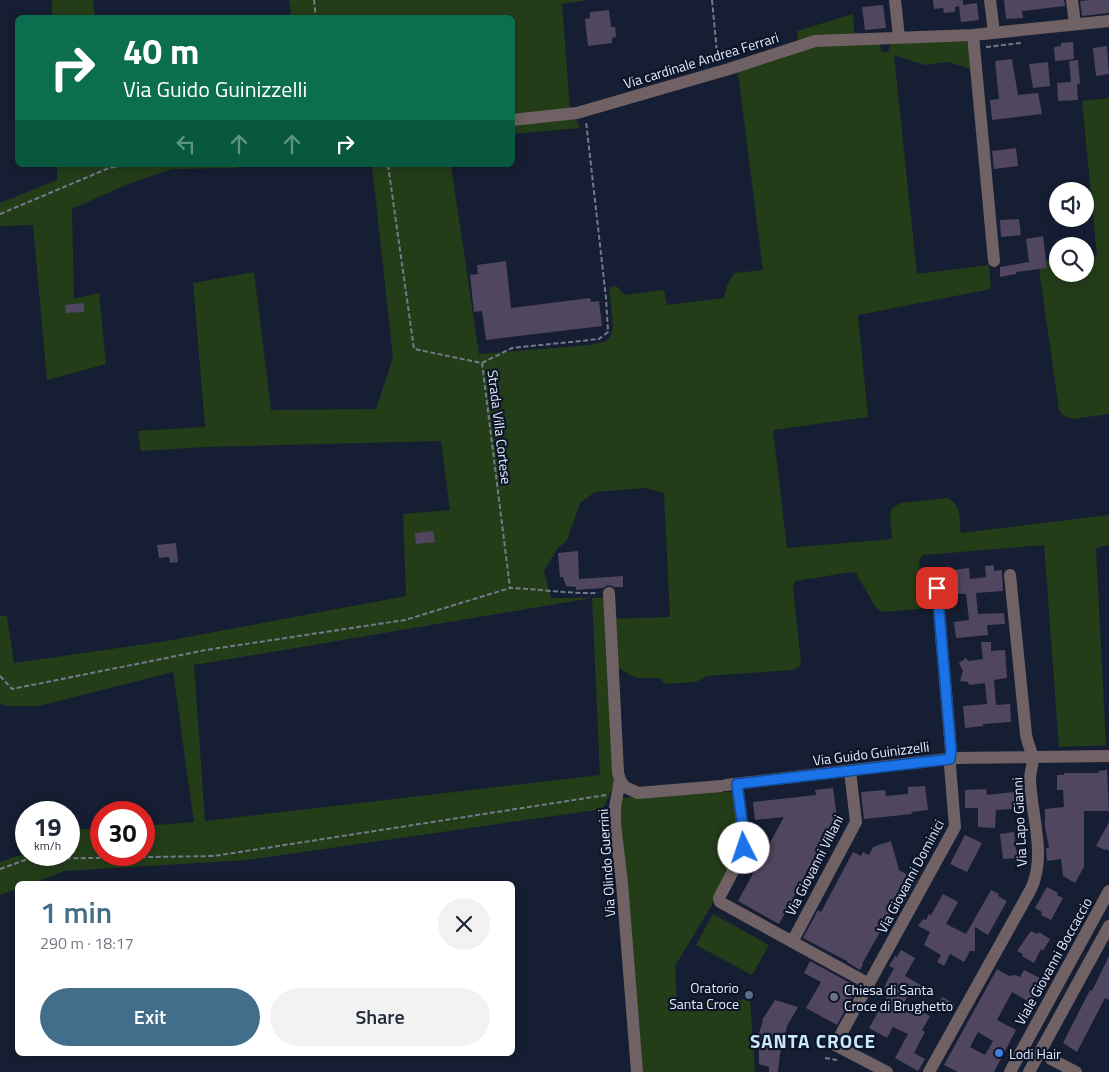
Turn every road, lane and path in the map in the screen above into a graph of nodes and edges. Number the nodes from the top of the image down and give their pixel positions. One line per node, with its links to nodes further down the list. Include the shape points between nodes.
1 (314, 0): 6 (path)
2 (712, 0): 14 (path, via 718,57)
3 (895, 0): 11 (street)
4 (990, 0): 9 (street)
5 (1072, 0): 8 (street)
6 (316, 15)
7 (1109, 21): 8 (street, Via cardinale Andrea Ferrari)
8 (1075, 24): 9 (street, Via cardinale Andrea Ferrari)
9 (994, 33): 10 (street, Via cardinale Andrea Ferrari)
10 (973, 35): 11 (street, Via cardinale Andrea Ferrari); 20 (street)
11 (899, 38): 14 (street, Via cardinale Andrea Ferrari, via 815,41)
12 (1021, 43): 13 (path)
13 (982, 48)
14 (729, 69): 15 (street, Via cardinale Andrea Ferrari)
15 (585, 111): 16 (street, Via cardinale Andrea Ferrari); 21 (path, via 608,332 599,339 512,348)
16 (515, 120)
17 (114, 167): 19 (path)
18 (388, 167): 21 (path, Strada Villa Cortese, via 414,348)
19 (0, 214)
20 (994, 261)
21 (482, 363): 23 (path, Strada Villa Cortese)
22 (1010, 575): 28 (street, Via Lapo Gianni, via 1026,734)
23 (510, 588): 25 (path); 26 (path, via 405,620 206,650 12,689)
24 (937, 588): 29 (street, Via Giovanni Dominici)
25 (609, 593): 32 (street, Via Olindo Guerrini)
26 (0, 676)
27 (1109, 756): 28 (street, Via Guido Guinizzelli)
28 (1032, 757): 29 (street, Via Guido Guinizzelli); 43 (street, Via Lapo Gianni, via 1030,781 1038,859 1035,879)
29 (950, 759): 30 (street, Via Guido Guinizzelli); 37 (street, Via Giovanni Dominici, via 955,827)
30 (850, 771): 31 (street, Via Guido Guinizzelli); 36 (street, Via Giovanni Villani, via 856,822)
31 (728, 785): 32 (street, Via Guido Guinizzelli, via 638,793); 36 (street, via 745,846 719,898 720,902)
32 (620, 787): 33 (path, via 214,856 28,859); 41 (street, Via Olindo Guerrini, via 615,824)
33 (0, 869)
34 (1109, 891): 44 (street, Viale Giovanni Boccaccio)
35 (1109, 926): 45 (street)
36 (792, 942): 37 (street)
37 (869, 984): 42 (street, Via Giovanni Dominici, via 835,1046)
38 (825, 1058): 40 (path)
39 (1052, 1059): 46 (street)
40 (840, 1060)
41 (637, 1072)
42 (887, 1072)
43 (929, 1072)
44 (1010, 1072)
45 (1028, 1072)
46 (1076, 1072)

